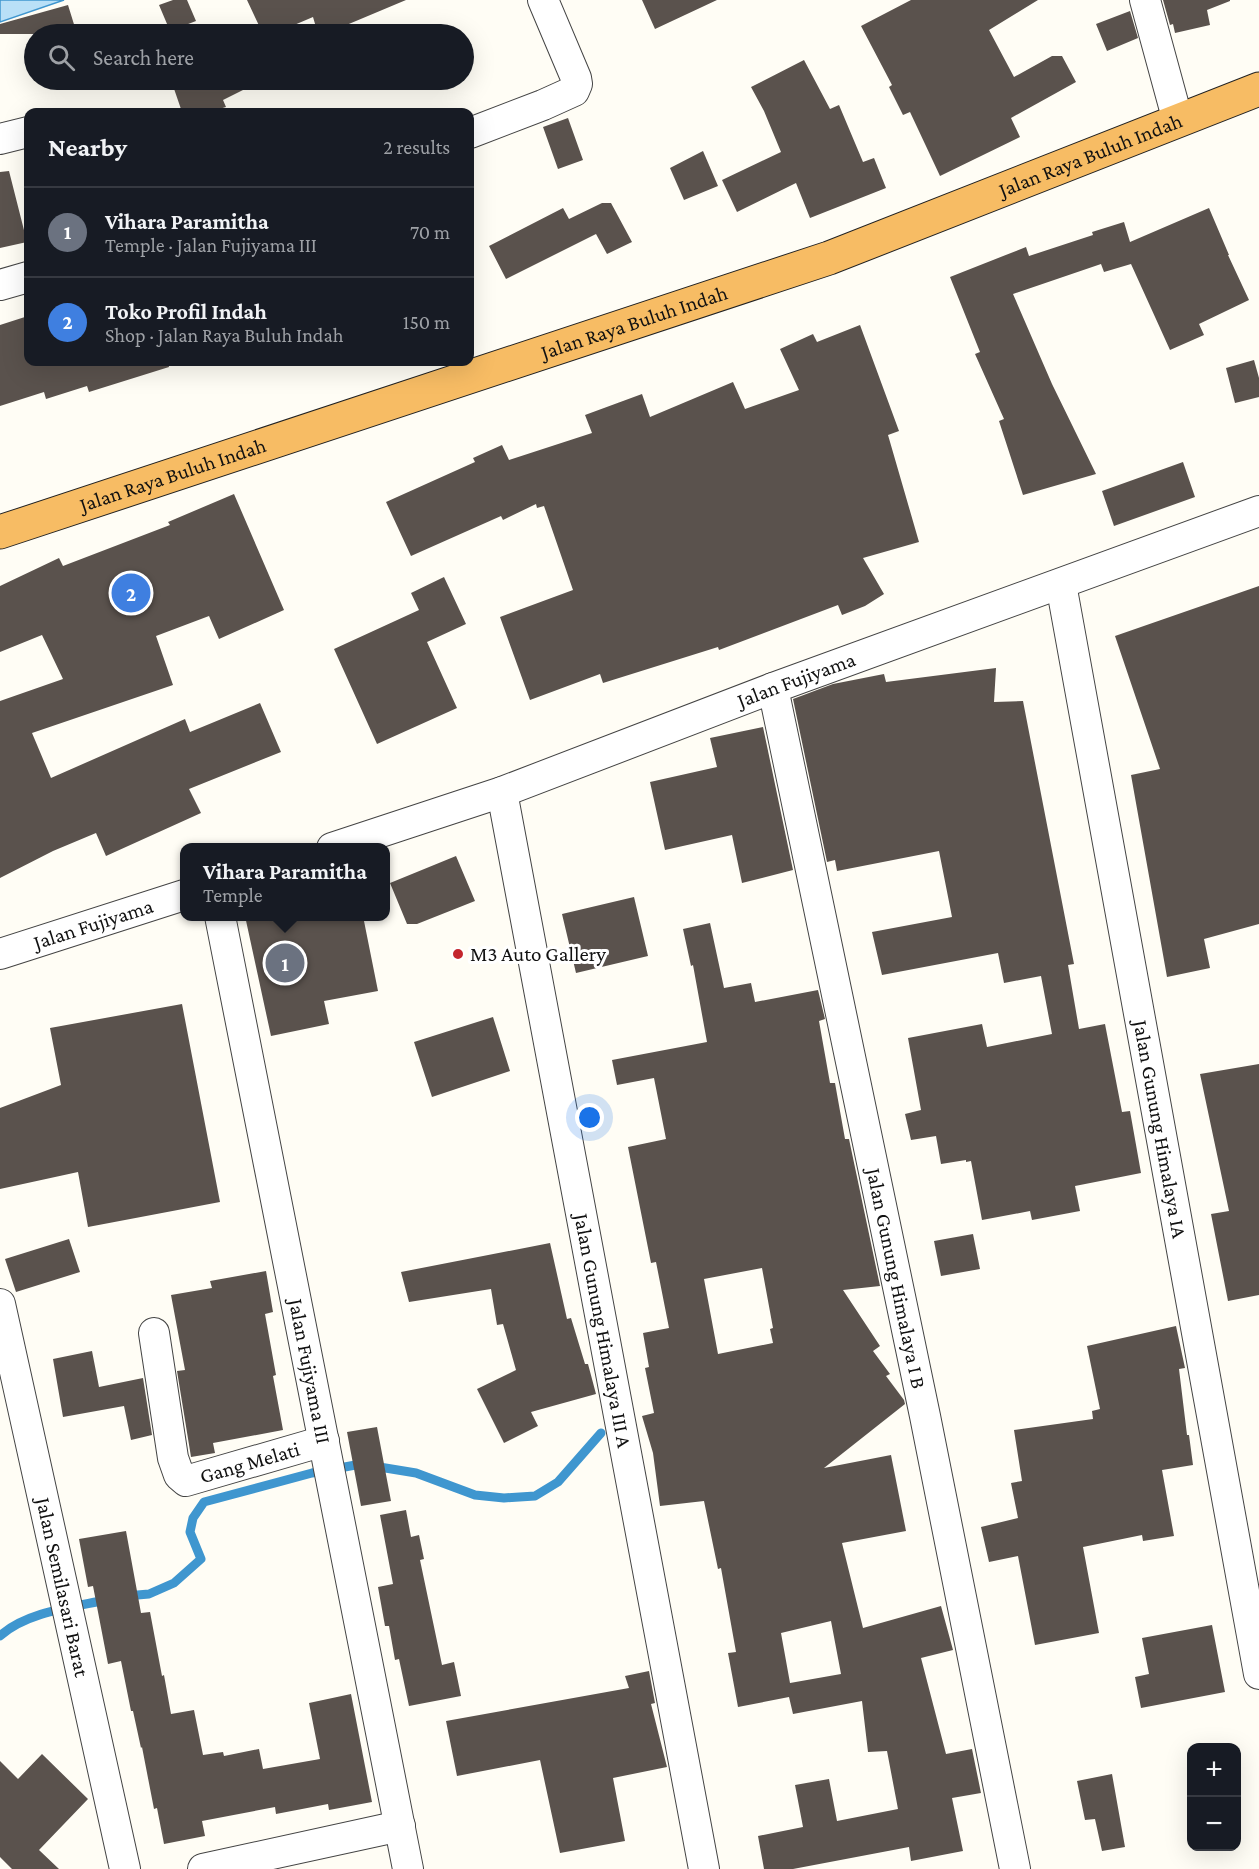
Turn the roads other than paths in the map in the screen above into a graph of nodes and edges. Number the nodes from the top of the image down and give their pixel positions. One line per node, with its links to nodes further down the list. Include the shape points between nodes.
1 (543, 0): 5 (street, via 576,78 574,91)
2 (1145, 0): 4 (street)
3 (1259, 89): 4 (highway, Jalan Raya Buluh Indah)
4 (1178, 120): 11 (highway, Jalan Raya Buluh Indah, via 829,258)
5 (474, 131)
6 (24, 133): 7 (street)
7 (0, 138)
8 (24, 278): 9 (street)
9 (0, 285)
10 (1259, 511): 12 (street, Jalan Fujiyama)
11 (0, 532)
12 (1061, 584): 13 (street, Jalan Fujiyama); 22 (street, Jalan Gunung Himalaya IA)
13 (773, 688): 14 (street, Jalan Fujiyama); 28 (street, Jalan Gunung Himalaya I B)
14 (502, 792): 15 (street, Jalan Fujiyama); 27 (street, Jalan Gunung Himalaya III A)
15 (347, 843)
16 (180, 896): 18 (street, Jalan Fujiyama)
17 (221, 921): 21 (street, Jalan Fujiyama III)
18 (0, 954)
19 (0, 1304): 24 (street, Jalan Semilasari Barat)
20 (154, 1333): 21 (street, Gang Melati, via 173,1458 179,1475 186,1481)
21 (324, 1441): 23 (street, Jalan Fujiyama III)
22 (1259, 1674)
23 (400, 1826): 25 (street); 26 (street, Jalan Fujiyama III)
24 (125, 1869)
25 (203, 1869)
26 (408, 1869)
27 (704, 1869)
28 (1015, 1869)

